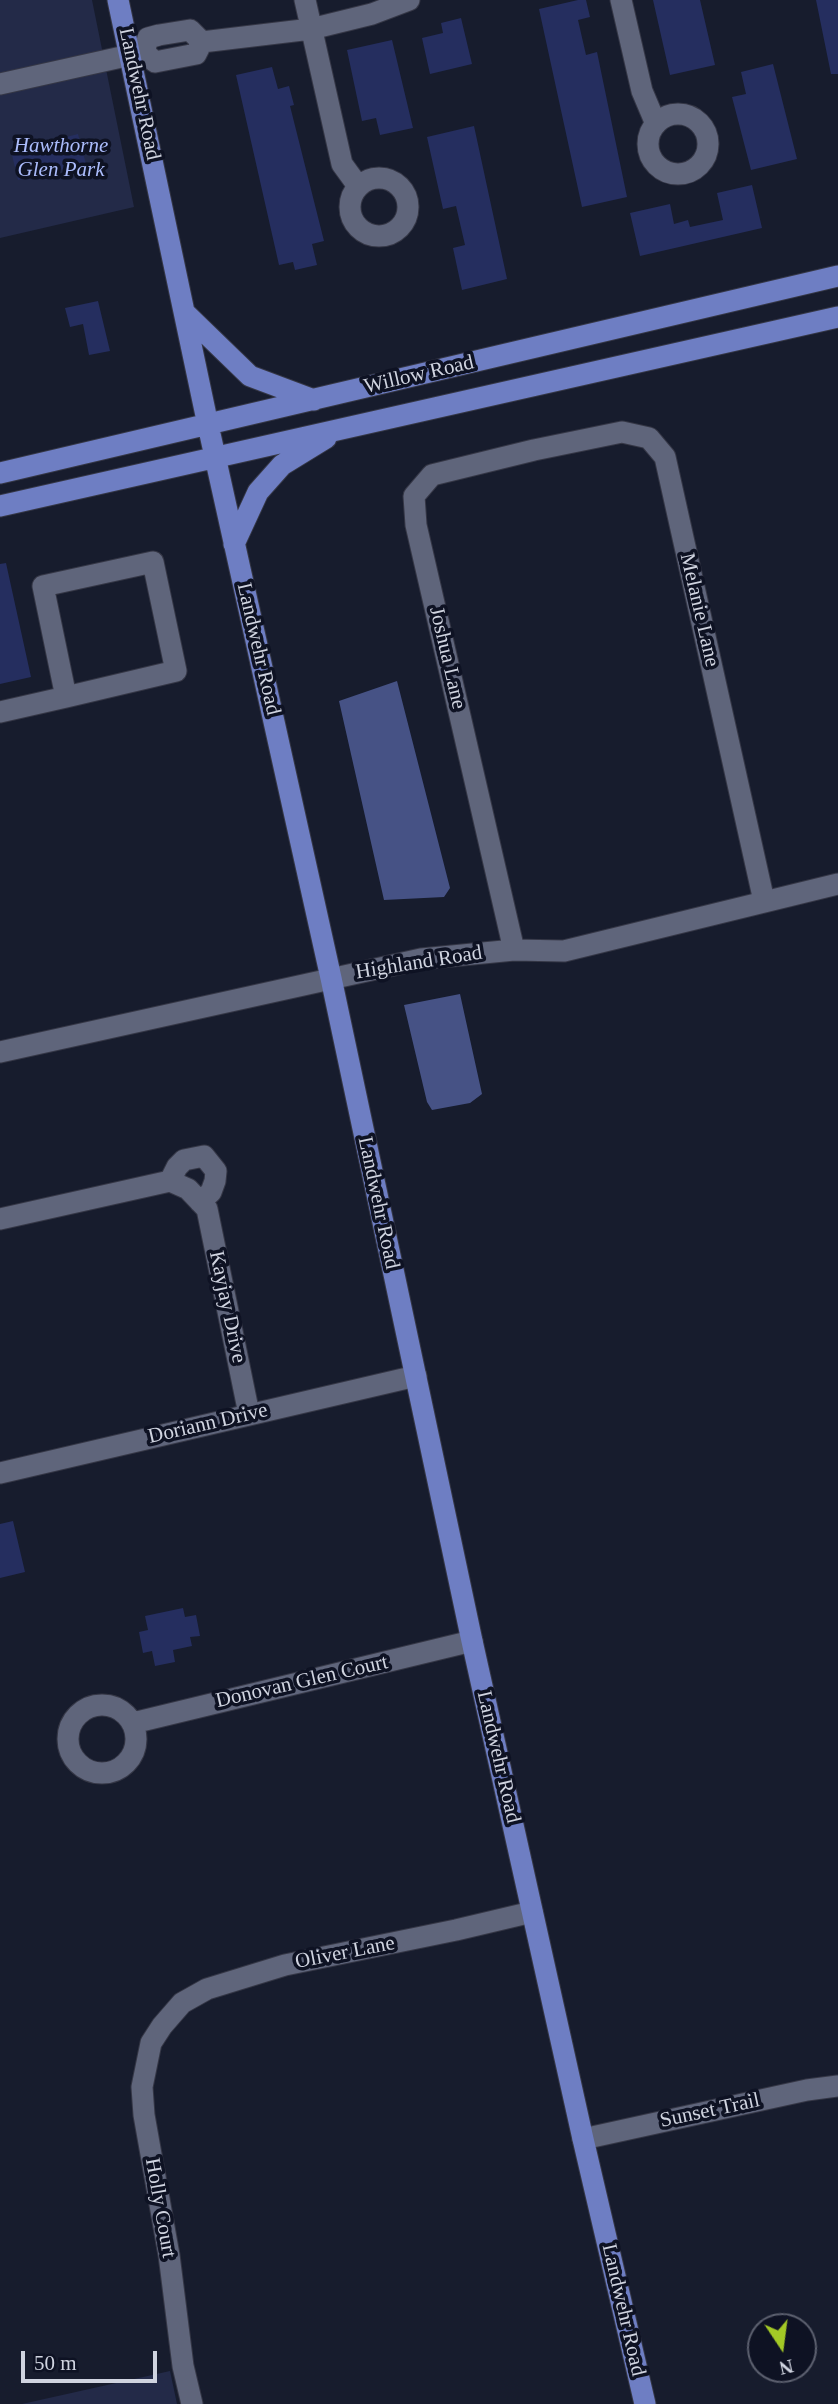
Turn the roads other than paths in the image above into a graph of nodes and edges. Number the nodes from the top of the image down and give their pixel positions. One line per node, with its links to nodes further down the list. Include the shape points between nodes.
1 (118, 0): 6 (main road, Landwehr Road)
2 (305, 0): 5 (street)
3 (409, 0): 5 (street)
4 (621, 0): 8 (street, via 642,91)
5 (310, 29): 6 (street, via 202,42 190,30 148,38); 9 (street, via 342,164)
6 (137, 53): 7 (street); 11 (main road, Landwehr Road)
7 (0, 84)
8 (656, 124)
9 (358, 186)
10 (838, 276): 13 (main road, Willow Road)
11 (184, 313): 13 (main road, via 250,376); 14 (main road, Landwehr Road)
12 (838, 317): 15 (main road, Willow Road)
13 (314, 400): 14 (main road, Willow Road)
14 (208, 425): 17 (main road, Landwehr Road); 18 (main road, Willow Road)
15 (343, 428): 17 (main road, Willow Road); 20 (main road, via 282,465 258,492)
16 (534, 450): 24 (street, Melanie Lane, via 622,432 649,438 665,457); 25 (street, Joshua Lane, via 432,475 414,496 416,525)
17 (215, 456): 19 (main road, Willow Road); 20 (main road, Landwehr Road)
18 (0, 473)
19 (0, 506)
20 (234, 544): 26 (main road, Landwehr Road)
21 (66, 697): 21 (street, via 176,671 153,562 43,586); 22 (street)
22 (0, 712)
23 (838, 884): 24 (street, Highland Road)
24 (764, 901): 25 (street, Highland Road, via 564,951)
25 (514, 950): 26 (street, Highland Road, via 421,959)
26 (331, 978): 27 (street, Highland Road); 31 (main road, Landwehr Road)
27 (0, 1052)
28 (170, 1181): 29 (street, via 188,1189); 29 (street, via 184,1160 204,1156 216,1171 211,1192); 30 (street)
29 (200, 1202): 32 (street, Kayjay Drive, via 207,1209)
30 (0, 1219)
31 (416, 1376): 32 (street, Doriann Drive); 34 (main road, Landwehr Road)
32 (250, 1414): 33 (street, Doriann Drive)
33 (0, 1473)
34 (472, 1641): 35 (street, Donovan Glen Court); 36 (main road, Landwehr Road)
35 (133, 1723)
36 (532, 1912): 37 (street, Oliver Lane, via 285,1965 206,1989 182,2003); 39 (main road, Landwehr Road)
37 (169, 2018): 40 (street, Holly Court, via 150,2043 142,2087)
38 (838, 2086): 39 (street, Sunset Trail)
39 (583, 2138): 41 (main road, Landwehr Road)
40 (192, 2404)
41 (645, 2404)

